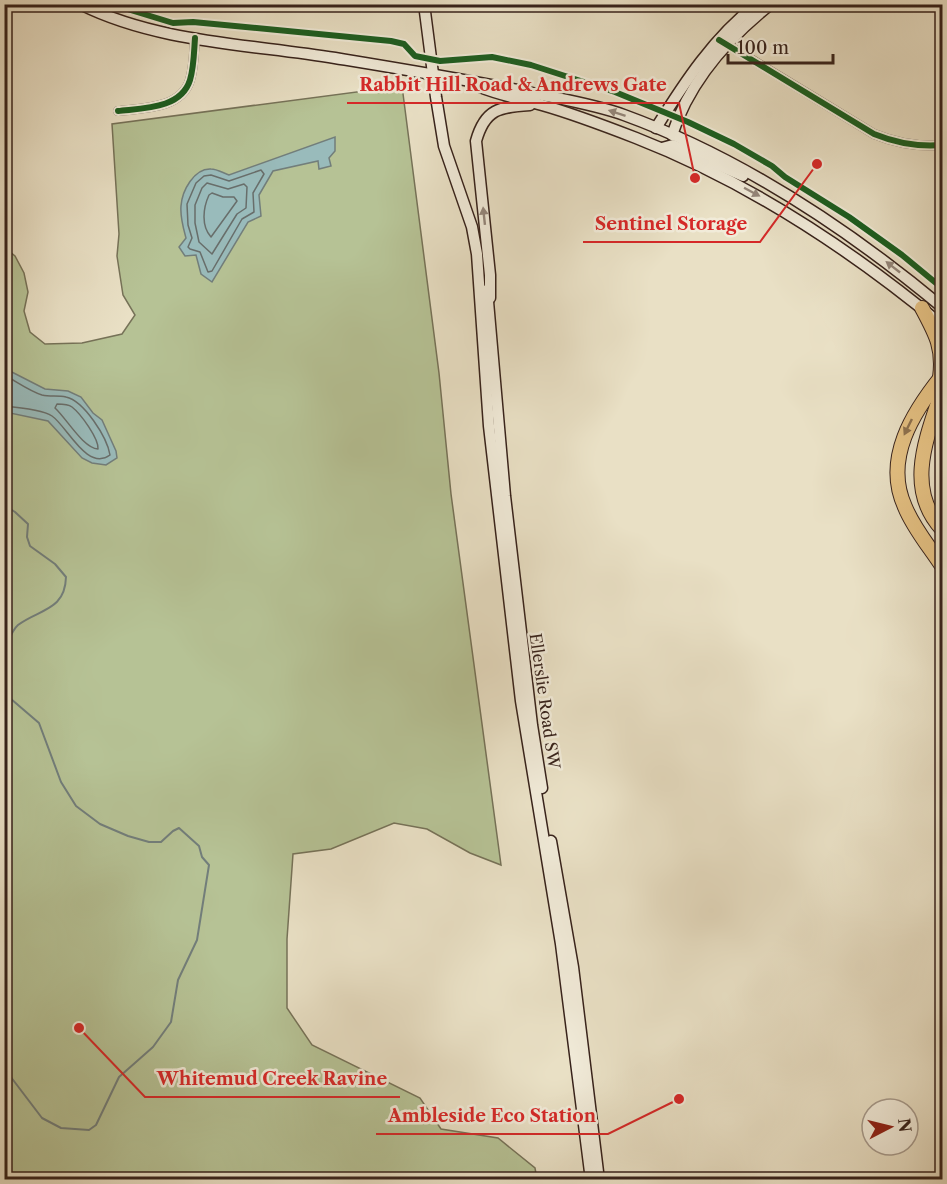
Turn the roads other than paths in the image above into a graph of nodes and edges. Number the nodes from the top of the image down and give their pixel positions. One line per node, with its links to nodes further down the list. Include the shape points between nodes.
1 (80, 4): 5 (main road, via 136,27)
2 (424, 4): 7 (main road, Ellerslie Road SW)
3 (757, 4): 6 (main road, via 734,24)
4 (771, 4): 6 (main road)
5 (195, 38): 7 (main road); 10 (street, via 190,81 178,98)
6 (723, 42): 11 (main road, via 686,82); 12 (main road, via 685,100); 13 (street, via 874,134 902,144)
7 (433, 75): 8 (main road); 16 (main road, Ellerslie Road SW, via 444,146)
8 (460, 79): 9 (main road, via 494,93); 11 (main road, one-way to 8, via 594,106)
9 (539, 104): 14 (main road); 19 (main road, one-way to 9, via 490,275 476,141 488,116 498,110)
10 (118, 111)
11 (656, 128): 12 (main road)
12 (672, 135): 15 (main road)
13 (942, 145)
14 (662, 148): 15 (main road, via 673,145 740,175); 18 (main road, one-way to 18, via 802,221)
15 (761, 179): 17 (main road, one-way to 15, via 852,236)
16 (472, 227): 19 (main road, Ellerslie Road SW, via 483,250); 27 (main road, Ellerslie Road SW, via 492,457 525,729 561,944)
17 (941, 305)
18 (922, 308): 20 (main road); 21 (highway, via 937,335)
19 (489, 317): 28 (main road, Ellerslie Road SW, via 531,713 573,967)
20 (942, 325)
21 (941, 377): 26 (highway, one-way to 26, via 904,436 898,481 910,519)
22 (942, 395): 24 (highway)
23 (942, 410): 24 (highway)
24 (932, 424): 25 (highway, via 921,462 921,481 930,512)
25 (942, 529)
26 (942, 566)
27 (591, 1179)
28 (599, 1179)

